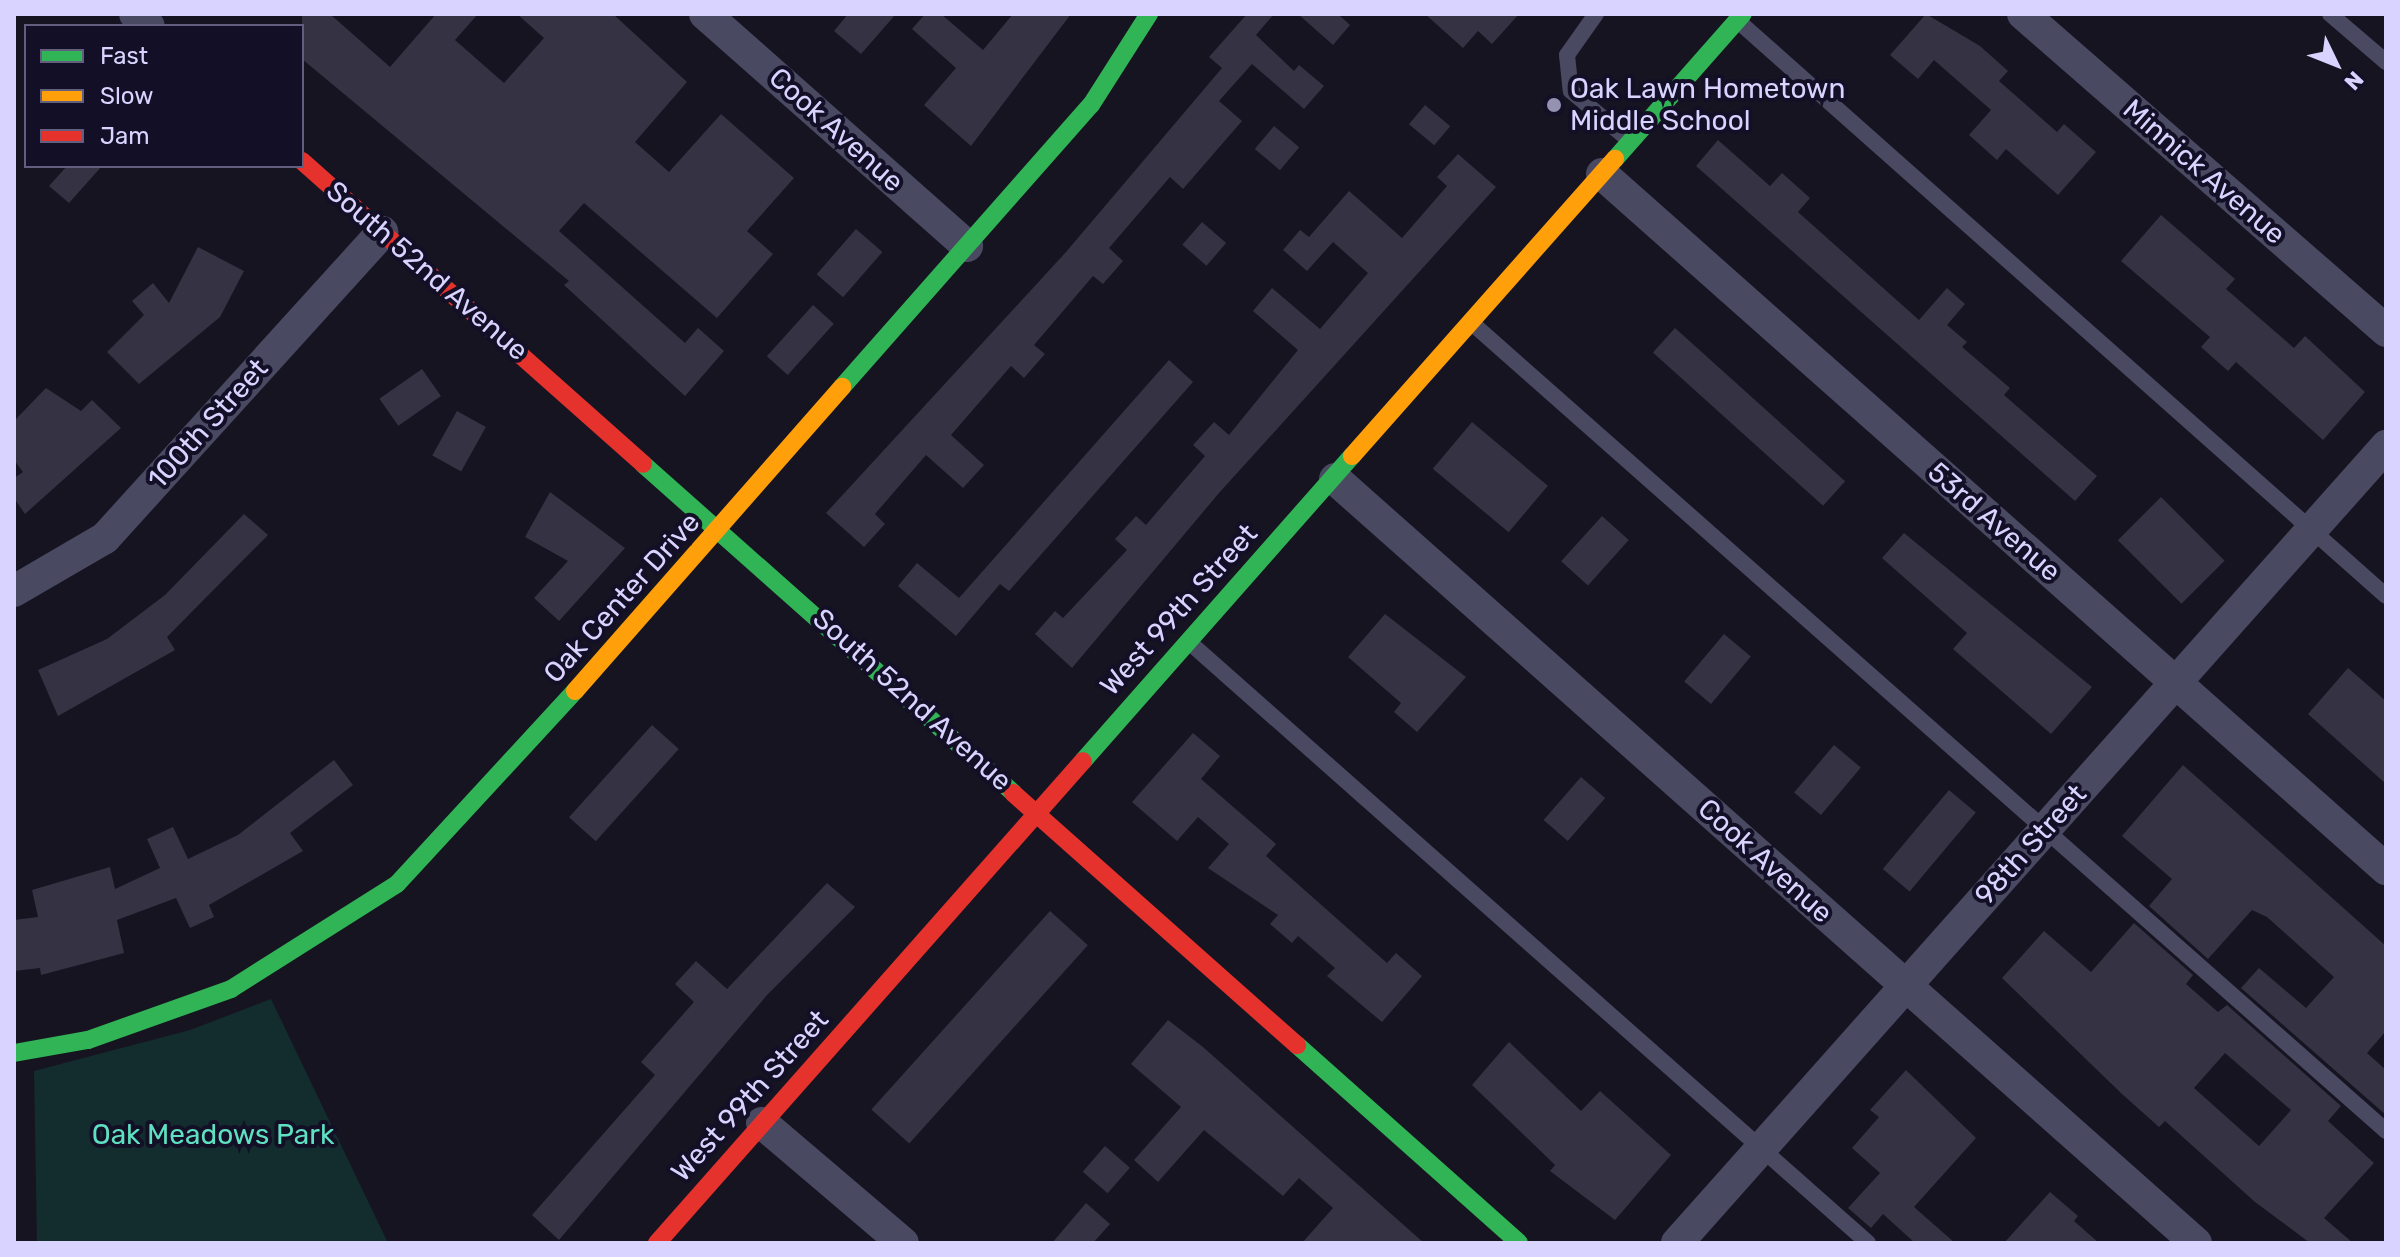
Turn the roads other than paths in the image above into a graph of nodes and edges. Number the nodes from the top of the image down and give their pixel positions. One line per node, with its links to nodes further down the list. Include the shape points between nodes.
1 (705, 14): 12 (street, Cook Avenue)
2 (1149, 14): 12 (street, Oak Center Drive, via 1091,105)
3 (1596, 14): 8 (lane, via 1567,55 1571,91)
4 (2023, 14): 14 (street, Minnick Avenue)
5 (2330, 14): 7 (lane)
6 (1740, 17): 8 (street, West 99th Street); 18 (lane)
7 (2386, 62)
8 (1630, 141): 10 (street, West 99th Street)
9 (304, 163): 11 (street, South 52nd Avenue)
10 (1602, 174): 13 (street, West 99th Street); 22 (street, 53rd Avenue)
11 (382, 232): 17 (street, South 52nd Avenue); 19 (street, 100th Street, via 105,538)
12 (967, 246): 17 (street, Oak Center Drive)
13 (1472, 322): 16 (street, West 99th Street); 24 (lane)
14 (2386, 331)
15 (2386, 446): 18 (street, 98th Street)
16 (1335, 479): 21 (street, West 99th Street); 26 (street, Cook Avenue)
17 (720, 529): 23 (street, South 52nd Avenue); 27 (street, Oak Center Drive, via 451,832 349,921 278,966 172,1014)
18 (2311, 530): 20 (lane); 22 (street, 98th Street)
19 (14, 591)
20 (2386, 596)
21 (1188, 641): 23 (street, West 99th Street); 30 (lane)
22 (2176, 682): 24 (street, 98th Street); 25 (street, 53rd Avenue)
23 (1039, 812): 28 (street, West 99th Street); 33 (street, South 52nd Avenue)
24 (2043, 832): 26 (street, 98th Street); 29 (lane)
25 (2386, 869)
26 (1905, 986): 30 (street, 98th Street); 36 (street, Cook Avenue)
27 (14, 1053)
28 (762, 1123): 31 (street, West 99th Street); 32 (street)
29 (2386, 1131)
30 (1761, 1148): 34 (street, 98th Street); 35 (lane)
31 (657, 1243)
32 (903, 1243)
33 (1519, 1243)
34 (1677, 1243)
35 (1868, 1243)
36 (2196, 1243)

